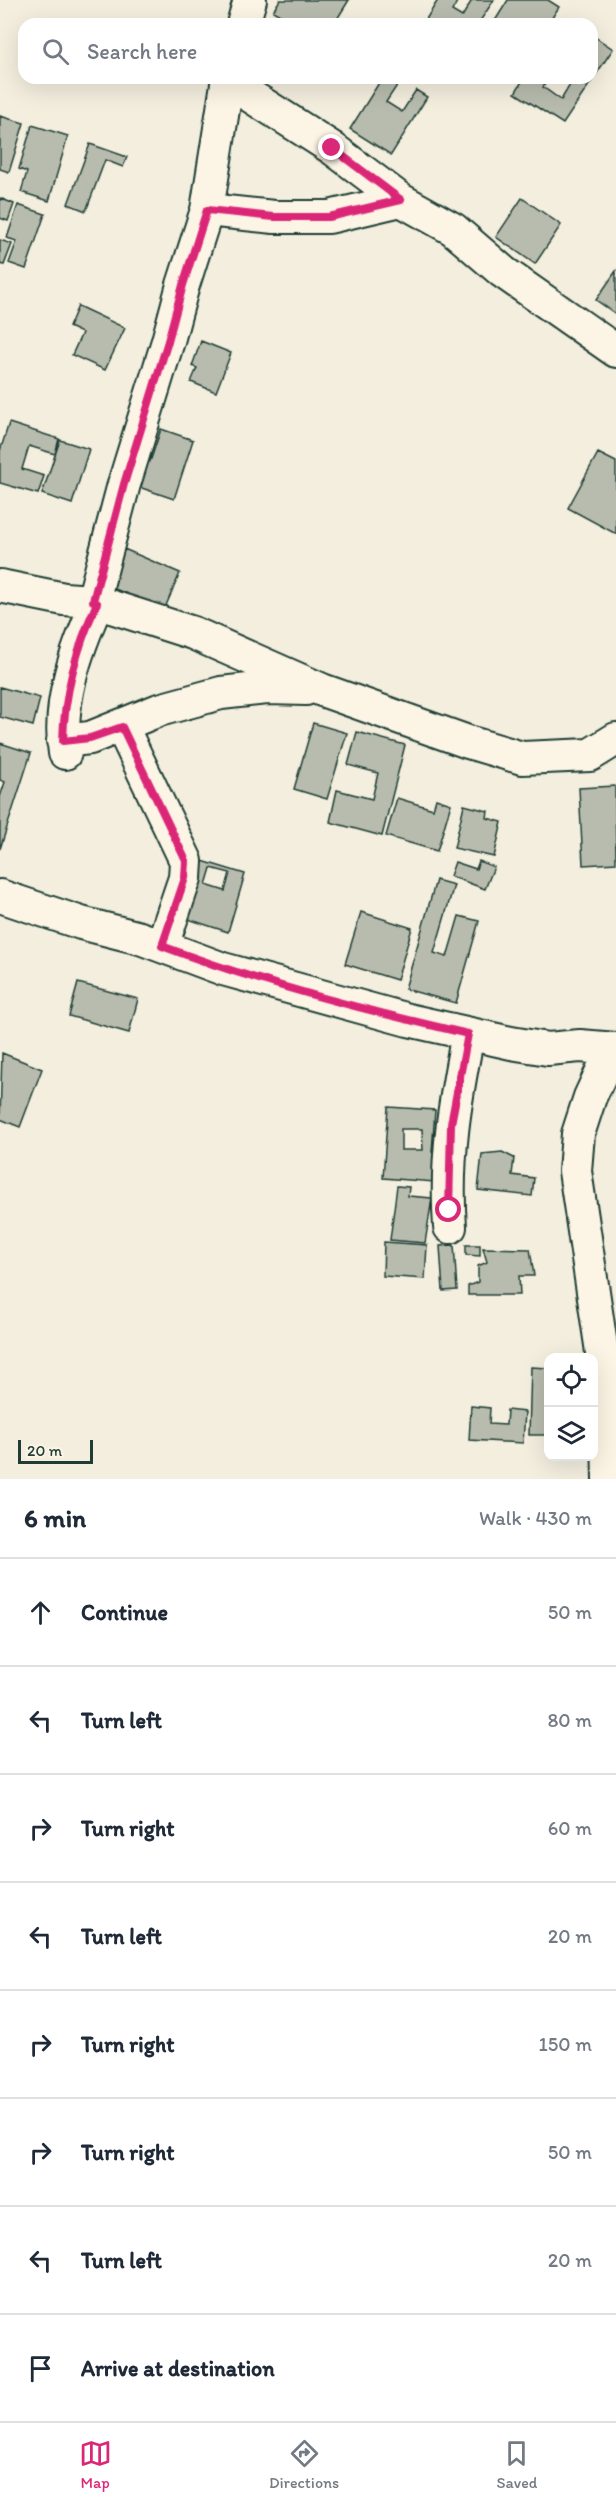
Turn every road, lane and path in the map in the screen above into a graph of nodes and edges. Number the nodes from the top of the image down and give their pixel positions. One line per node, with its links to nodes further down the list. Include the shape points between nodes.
1 (250, 0): 2 (street)
2 (245, 18)
3 (226, 84): 6 (street)
4 (235, 84): 5 (street, via 332,148)
5 (401, 200): 6 (street, via 329,217 274,217); 7 (street, via 453,229 503,272)
6 (207, 210): 9 (street, via 124,484)
7 (616, 351)
8 (0, 586): 9 (street)
9 (95, 602): 10 (street, via 193,633); 11 (street, via 68,687 64,747)
10 (322, 690): 11 (street, via 267,688 220,693 159,710); 12 (street, via 522,758 590,755)
11 (122, 727): 14 (street, via 186,861 185,878)
12 (616, 739)
13 (0, 896): 14 (street)
14 (162, 946): 15 (street, via 292,990)
15 (468, 1034): 16 (street, via 548,1049 580,1046); 17 (street, via 451,1124)
16 (616, 1051): 19 (street, via 590,1097 578,1134 575,1171 601,1345)
17 (450, 1227)
18 (616, 1475): 19 (street)
19 (611, 1479)

